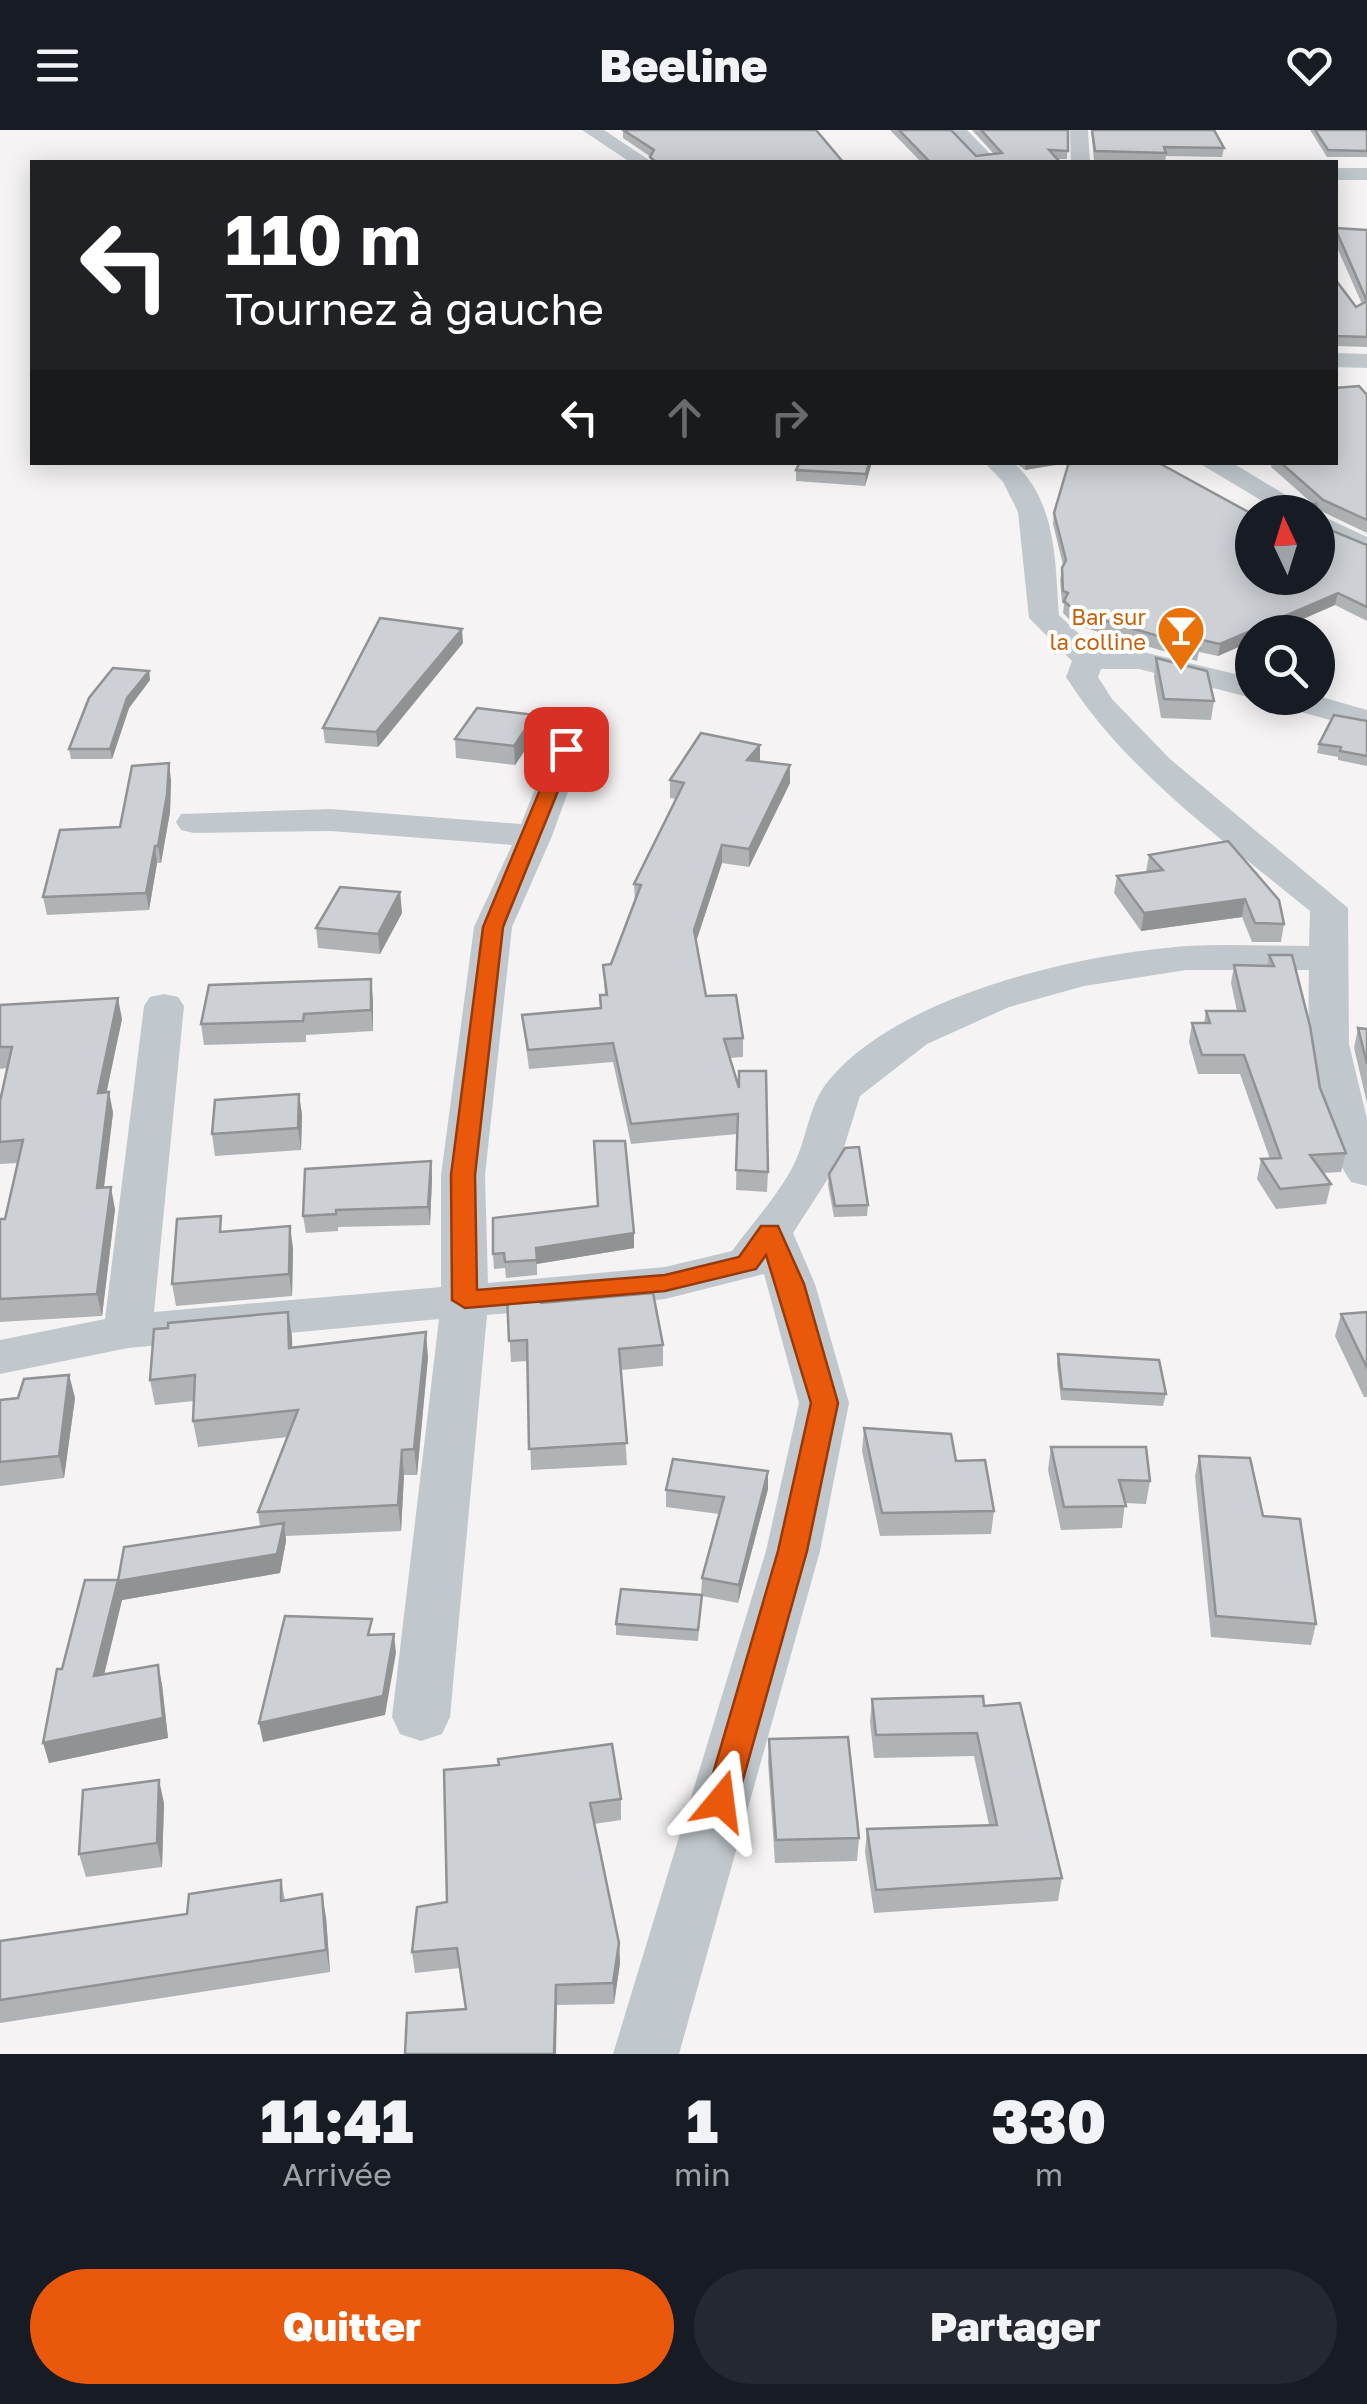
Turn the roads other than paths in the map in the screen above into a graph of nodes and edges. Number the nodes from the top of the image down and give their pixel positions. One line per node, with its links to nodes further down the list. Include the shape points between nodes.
1 (591, 130): 4 (street)
2 (958, 130): 5 (street)
3 (1079, 130): 6 (street)
4 (639, 160)
5 (986, 160)
6 (1082, 160)
7 (1338, 174): 8 (street)
8 (1367, 174)
9 (1338, 360): 10 (street)
10 (1367, 360)
11 (1001, 465): 16 (street, via 1031,506 1044,618)
12 (1215, 465): 13 (street)
13 (1269, 495)
14 (1335, 528): 15 (street)
15 (1361, 537)
16 (1088, 659): 17 (street, via 1138,660); 23 (street, via 1082,677 1091,696 1164,769 1329,908)
17 (1235, 684)
18 (1335, 711): 20 (street)
19 (577, 720): 22 (street)
20 (1367, 720)
21 (194, 822): 22 (street, via 330,820)
22 (534, 836): 27 (street, via 493,927 463,1175)
23 (1326, 958): 25 (street, via 1332,1070 1349,1135); 26 (street, via 1204,958 1120,967 948,1017 843,1088 816,1167)
24 (164, 1006): 28 (street)
25 (1367, 1172)
26 (770, 1232): 27 (street, via 748,1263 665,1283); 31 (street, via 824,1403 788,1568)
27 (465, 1300): 28 (street); 30 (street)
28 (128, 1332): 29 (street)
29 (0, 1357)
30 (420, 1717)
31 (646, 2054)

